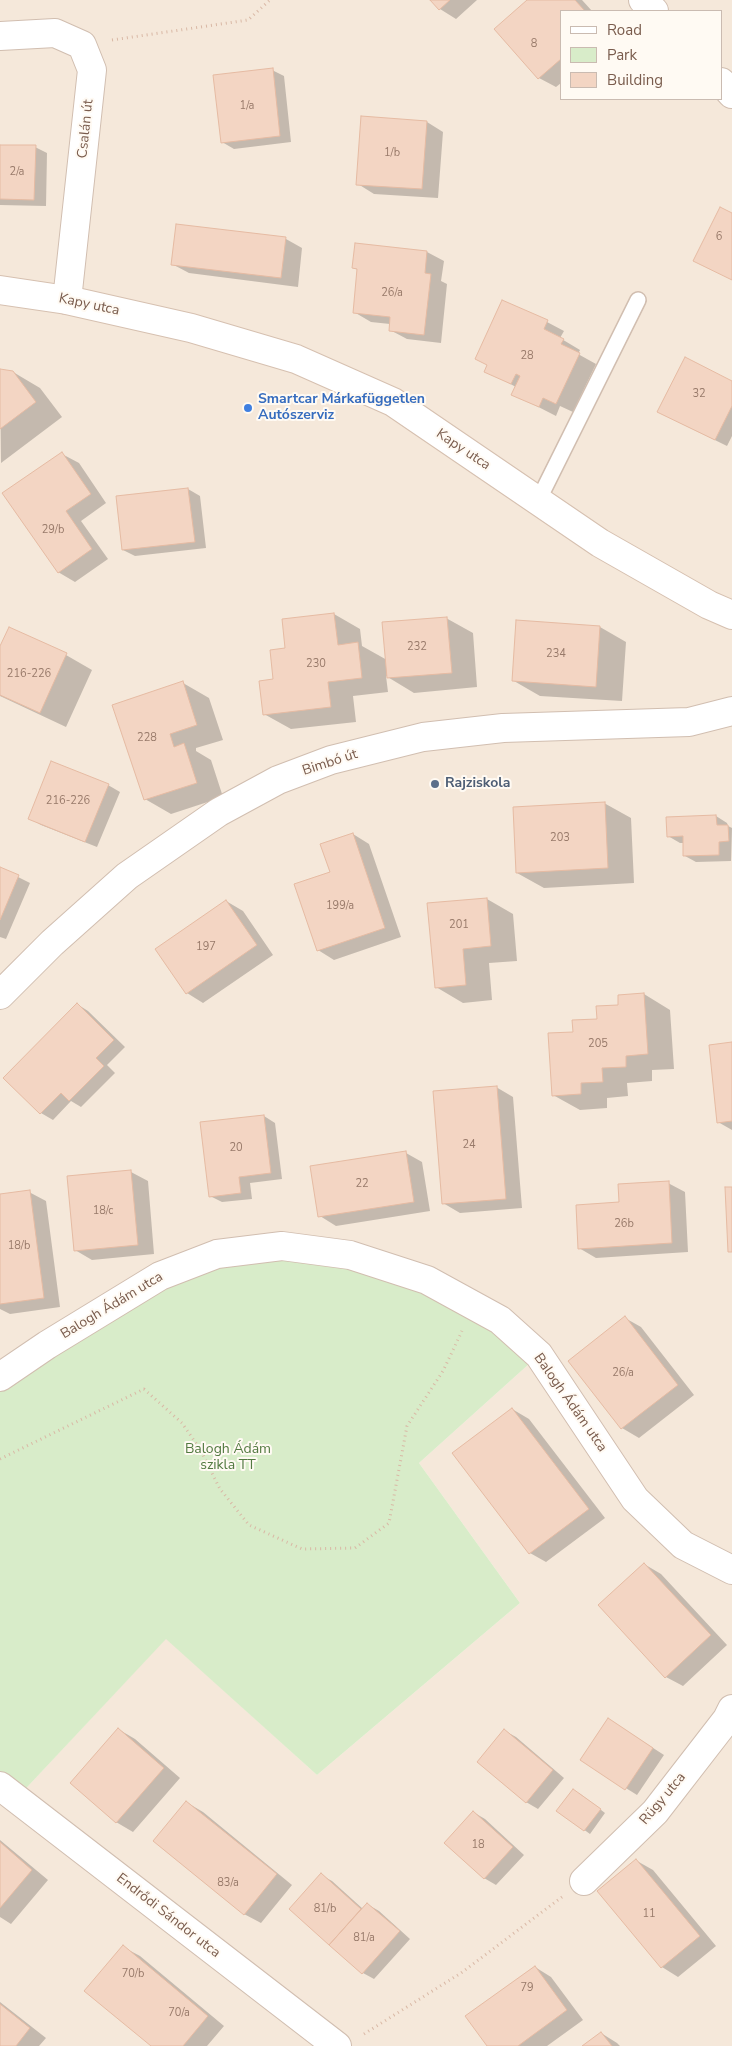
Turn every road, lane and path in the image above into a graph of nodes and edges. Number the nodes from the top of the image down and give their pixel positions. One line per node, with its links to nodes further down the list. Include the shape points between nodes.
1 (270, 0): 5 (path, via 248,20)
2 (643, 0): 3 (street)
3 (653, 10)
4 (0, 36): 5 (street, via 55,33)
5 (82, 45): 9 (street, Csalán út, via 92,70)
6 (722, 83): 7 (street)
7 (732, 94)
8 (0, 290): 9 (street, Kapy utca)
9 (67, 300): 11 (street, Kapy utca, via 191,328 296,359 393,402)
10 (638, 300): 11 (lane)
11 (538, 501): 12 (street, Kapy utca, via 600,543)
12 (732, 615)
13 (732, 711): 14 (street, Bimbó út, via 689,722 503,728 423,737 332,760 278,780 219,812 127,876)
14 (0, 995)
15 (500, 1320): 16 (street, Balogh Ádám utca, via 428,1280 350,1255 282,1246 217,1254 160,1276); 17 (path, via 464,1328 443,1371 407,1426 389,1523 355,1548 302,1549 249,1525 220,1489 200,1449 182,1423 144,1388); 18 (street, Balogh Ádám utca, via 539,1355 635,1498 683,1545)
16 (0, 1377)
17 (0, 1459)
18 (732, 1570)
19 (732, 1709): 21 (street, Rügy utca, via 655,1812)
20 (0, 1786): 22 (street, Endrődi Sándor utca)
21 (584, 1881): 22 (path, via 461,1973)
22 (349, 2041)

